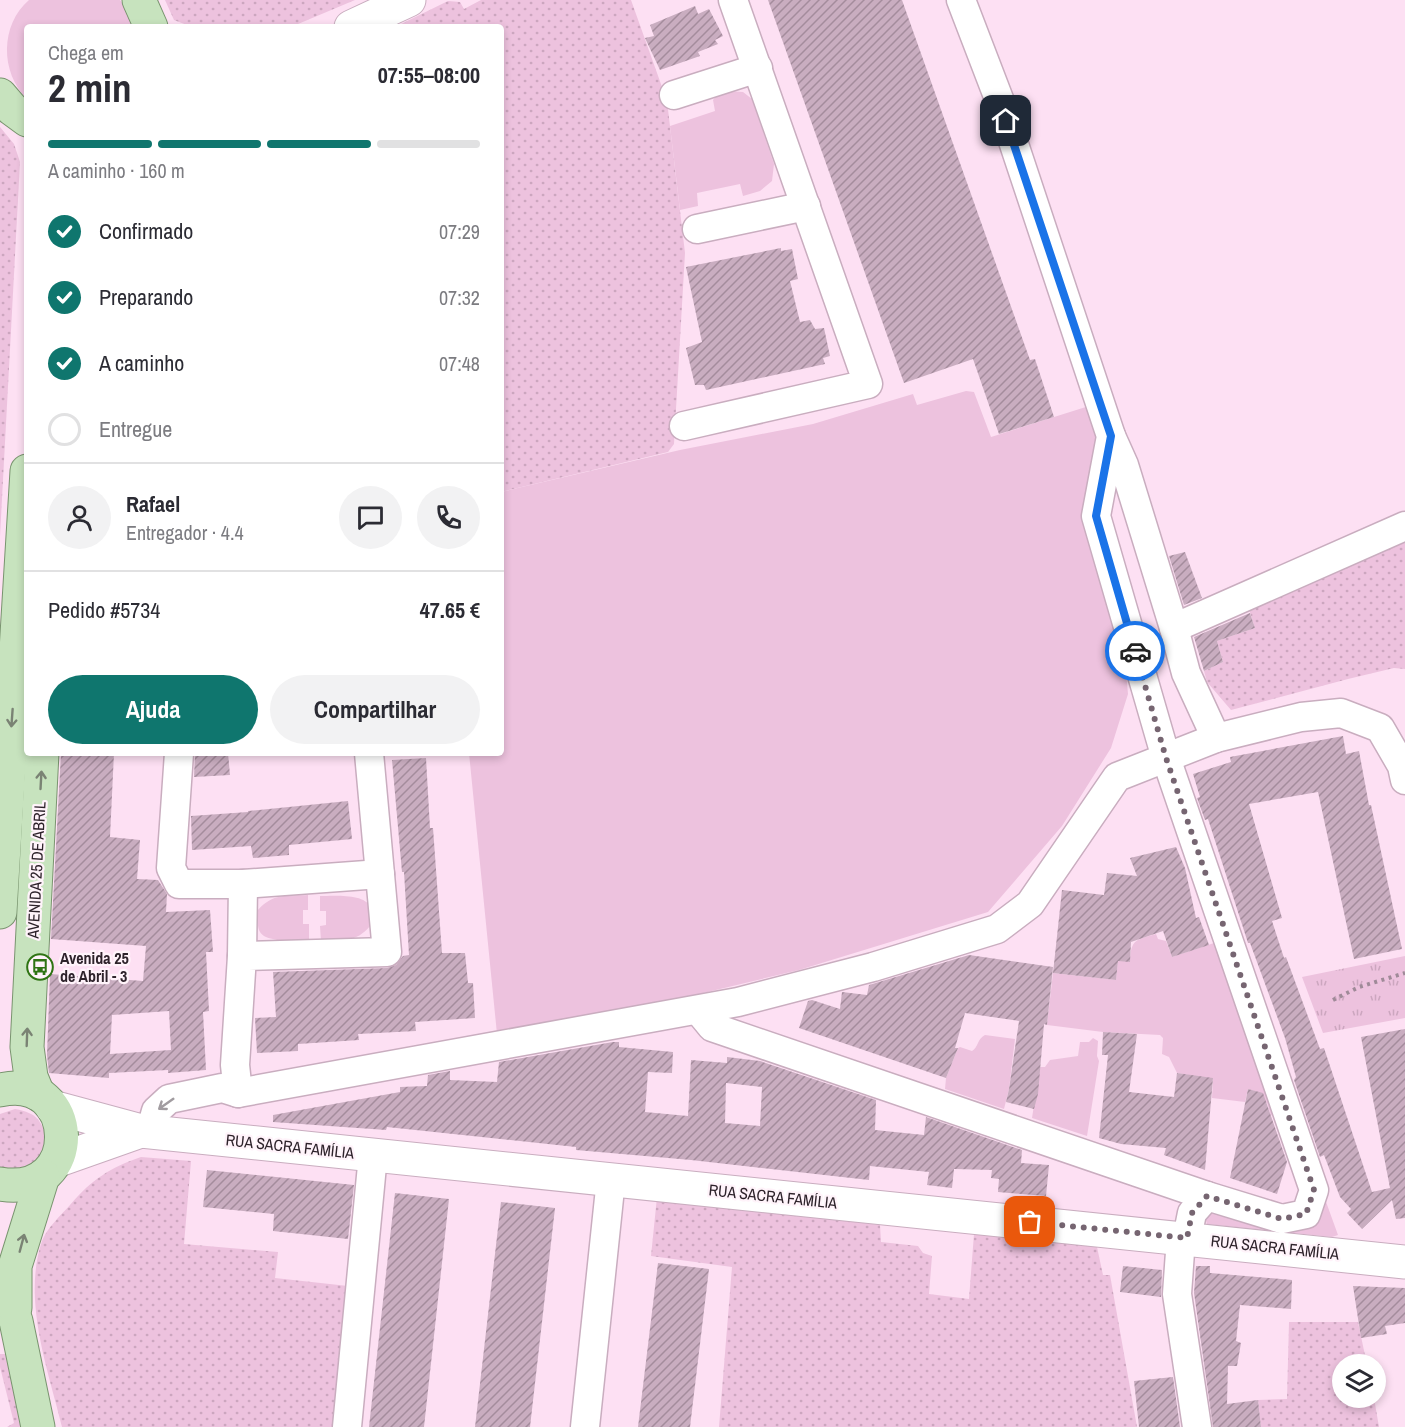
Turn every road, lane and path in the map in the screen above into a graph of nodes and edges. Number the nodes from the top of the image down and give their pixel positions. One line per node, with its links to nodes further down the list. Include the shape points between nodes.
1 (409, 0): 4 (street)
2 (733, 0): 5 (street)
3 (961, 0): 12 (street, via 999,99)
4 (357, 24)
5 (758, 68): 7 (street); 9 (street)
6 (0, 95): 8 (main road)
7 (674, 95)
8 (24, 118)
9 (806, 206): 10 (street); 11 (street, via 868,384)
10 (698, 229)
11 (684, 426)
12 (1111, 436): 15 (street, via 1124,465); 21 (street, via 1096,516)
13 (24, 502): 16 (main road, AVENIDA 25 DE ABRIL)
14 (1405, 525): 15 (street)
15 (1174, 628): 17 (street, via 1186,673)
16 (8, 670): 25 (main road, AVENIDA 25 DE ABRIL, one-way to 25)
17 (1216, 738): 21 (street); 22 (street, via 1301,717 1341,713 1380,728 1402,766)
18 (42, 756): 32 (main road, AVENIDA 25 DE ABRIL, one-way to 18, via 31,1077 27,1047)
19 (178, 756): 24 (street, via 171,868 179,884)
20 (369, 756): 23 (street)
21 (1166, 758): 29 (street, via 1117,777 1030,904 997,929 873,966); 39 (street, via 1314,1190 1306,1214 1282,1219)
22 (1405, 780)
23 (380, 874): 24 (street); 26 (street, via 387,952)
24 (243, 884): 26 (street)
25 (0, 912)
26 (242, 956): 31 (street, via 235,1065)
27 (1405, 974): 28 (path, via 1359,987)
28 (1333, 1000)
29 (698, 1010): 31 (street); 39 (street, via 712,1027)
30 (0, 1090): 32 (main road, via 25,1089)
31 (238, 1093): 33 (street, one-way to 33, via 222,1088 168,1099 156,1111); 34 (street, via 230,1101 194,1109 188,1116)
32 (45, 1100): 33 (street, RUA SACRA FAMÍLIA); 36 (main road, AVENIDA 25 DE ABRIL, via 60,1119 63,1133 62,1148)
33 (146, 1132): 34 (street, RUA SACRA FAMÍLIA); 36 (street, RUA SACRA FAMÍLIA)
34 (186, 1136): 35 (street, RUA SACRA FAMÍLIA)
35 (373, 1155): 37 (street, RUA SACRA FAMÍLIA); 45 (street)
36 (50, 1168): 38 (main road, via 29,1184); 43 (main road, AVENIDA 25 DE ABRIL, one-way to 36, via 15,1266)
37 (610, 1179): 40 (street, RUA SACRA FAMÍLIA); 46 (street)
38 (0, 1184)
39 (1207, 1196): 40 (street, via 1192,1213)
40 (1184, 1238): 41 (street, RUA SACRA FAMÍLIA); 47 (street, via 1177,1294)
41 (1405, 1262)
42 (0, 1280): 43 (main road, AVENIDA 25 DE ABRIL)
43 (16, 1321): 44 (main road, AVENIDA 25 DE ABRIL)
44 (38, 1427)
45 (347, 1427)
46 (585, 1427)
47 (1197, 1427)

